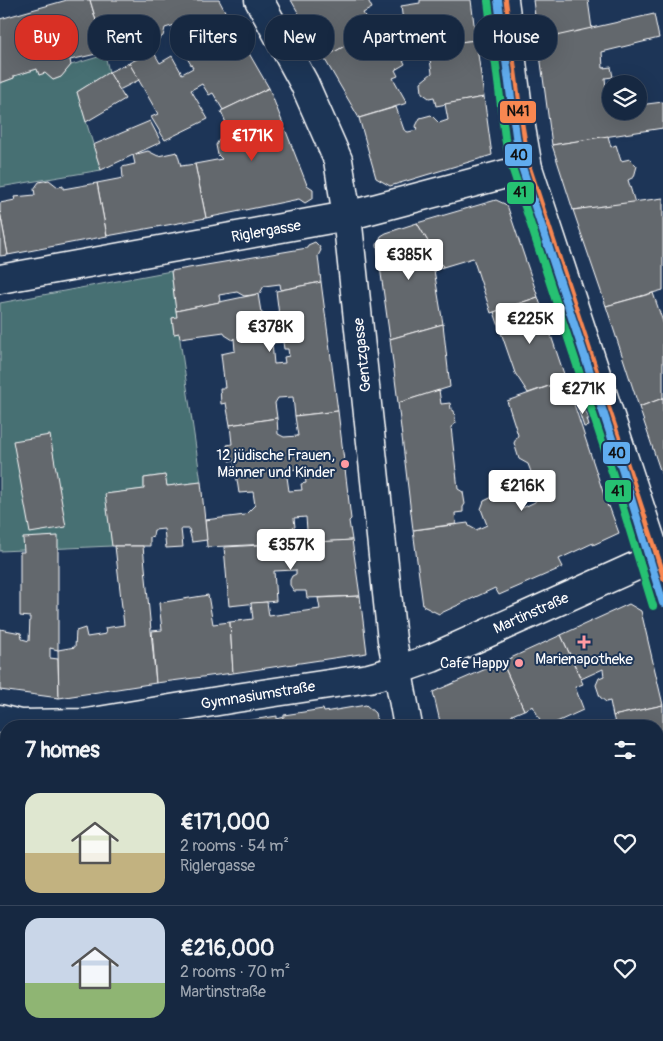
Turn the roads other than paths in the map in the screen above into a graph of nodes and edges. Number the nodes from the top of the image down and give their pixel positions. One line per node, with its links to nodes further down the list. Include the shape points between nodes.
1 (258, 0): 4 (main road, Gentzgasse, via 304,83 338,160)
2 (504, 0): 3 (main road, via 518,116)
3 (528, 168): 4 (main road, Riglergasse); 6 (main road)
4 (347, 216): 5 (main road, Riglergasse); 7 (main road, Gentzgasse, via 392,640)
5 (0, 279)
6 (661, 562): 7 (main road, Martinstraße)
7 (398, 670): 8 (main road, Gymnasiumstraße, via 369,678); 9 (main road, Gentzgasse)
8 (105, 720)
9 (407, 720)

